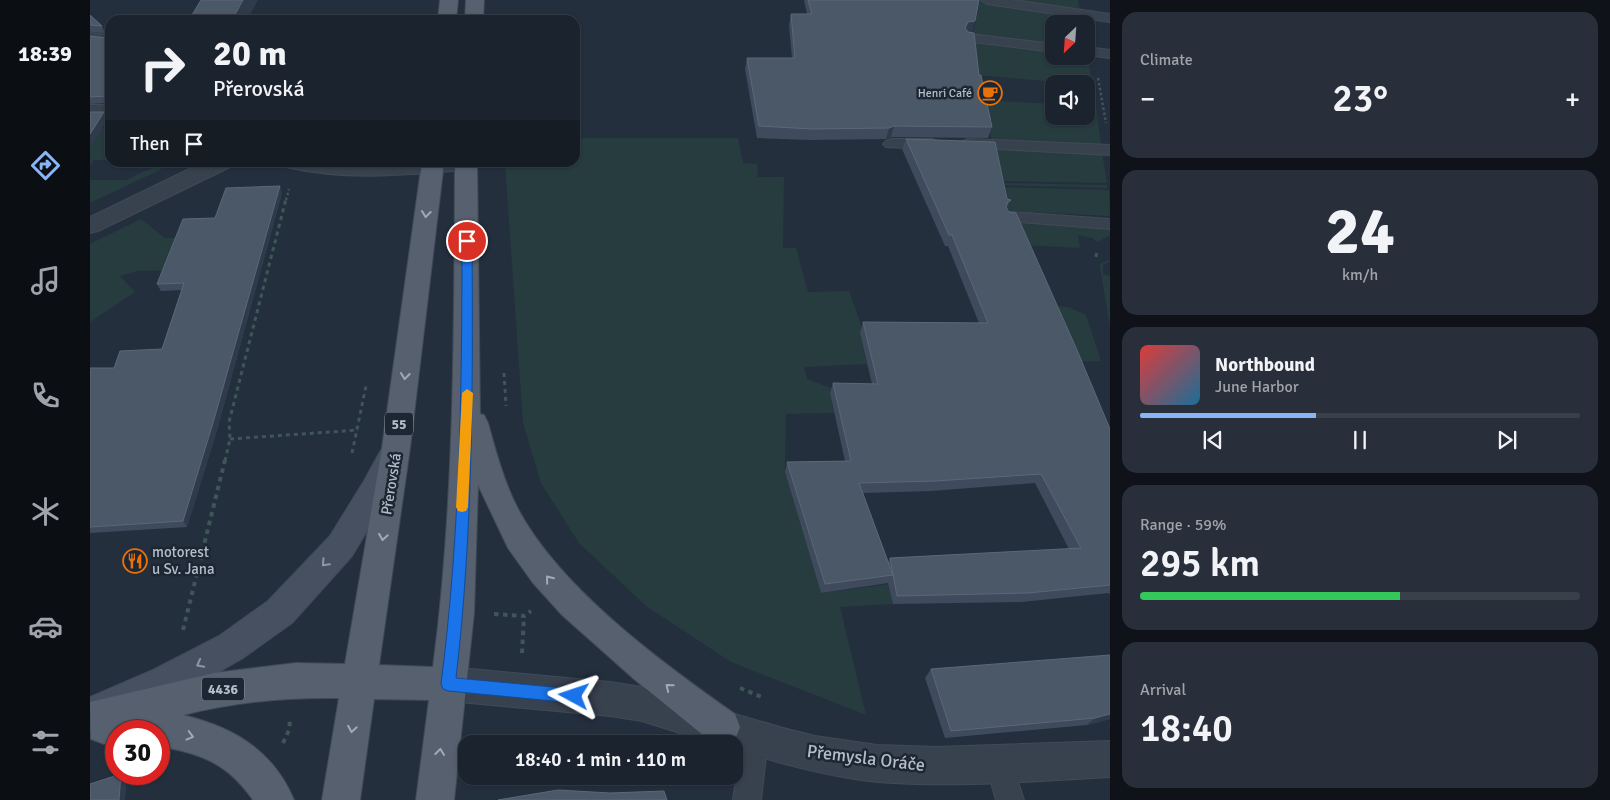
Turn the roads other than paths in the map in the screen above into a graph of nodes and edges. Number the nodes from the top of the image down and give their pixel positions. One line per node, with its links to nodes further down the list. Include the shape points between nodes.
1 (449, 0): 4 (main road)
2 (474, 0): 5 (main road)
3 (987, 0): 6 (lane)
4 (448, 15)
5 (474, 15)
6 (1110, 18)
7 (90, 37): 8 (lane)
8 (105, 38)
9 (970, 38): 10 (lane)
10 (1045, 47)
11 (1095, 52): 12 (lane)
12 (1110, 54)
13 (105, 110): 14 (street)
14 (90, 111)
15 (891, 144): 16 (lane)
16 (1110, 150)
17 (212, 167): 24 (street)
18 (331, 167): 19 (street, via 364,170)
19 (398, 167)
20 (433, 167): 26 (main road, Přerovská / 55, one-way to 26)
21 (466, 167): 25 (main road)
22 (1010, 217): 23 (lane)
23 (1110, 224)
24 (90, 226)
25 (467, 395): 28 (main road, via 457,612); 32 (main road, one-way to 25, via 688,703 593,623 559,591 533,560 494,489 479,446)
26 (396, 448): 27 (main road, Přerovská / 55, one-way to 27); 29 (street, one-way to 29, via 341,546 280,612 231,647 200,664)
27 (360, 680): 28 (main road); 30 (main road, 4436, via 296,680 214,690); 36 (main road, Přerovská / 55, one-way to 36)
28 (448, 684): 32 (street, Přemysla Oráče, via 642,704); 37 (main road, one-way to 28)
29 (90, 715)
30 (90, 720)
31 (90, 727): 35 (main road, one-way to 35, via 136,726 197,737 240,758 258,774)
32 (739, 733): 34 (street, Přemysla Oráče, via 815,754 877,763 936,766); 38 (lane)
33 (1110, 759): 34 (street, Přemysla Oráče)
34 (999, 764): 39 (lane)
35 (275, 800)
36 (341, 800)
37 (435, 800)
38 (747, 800)
39 (1010, 800)

